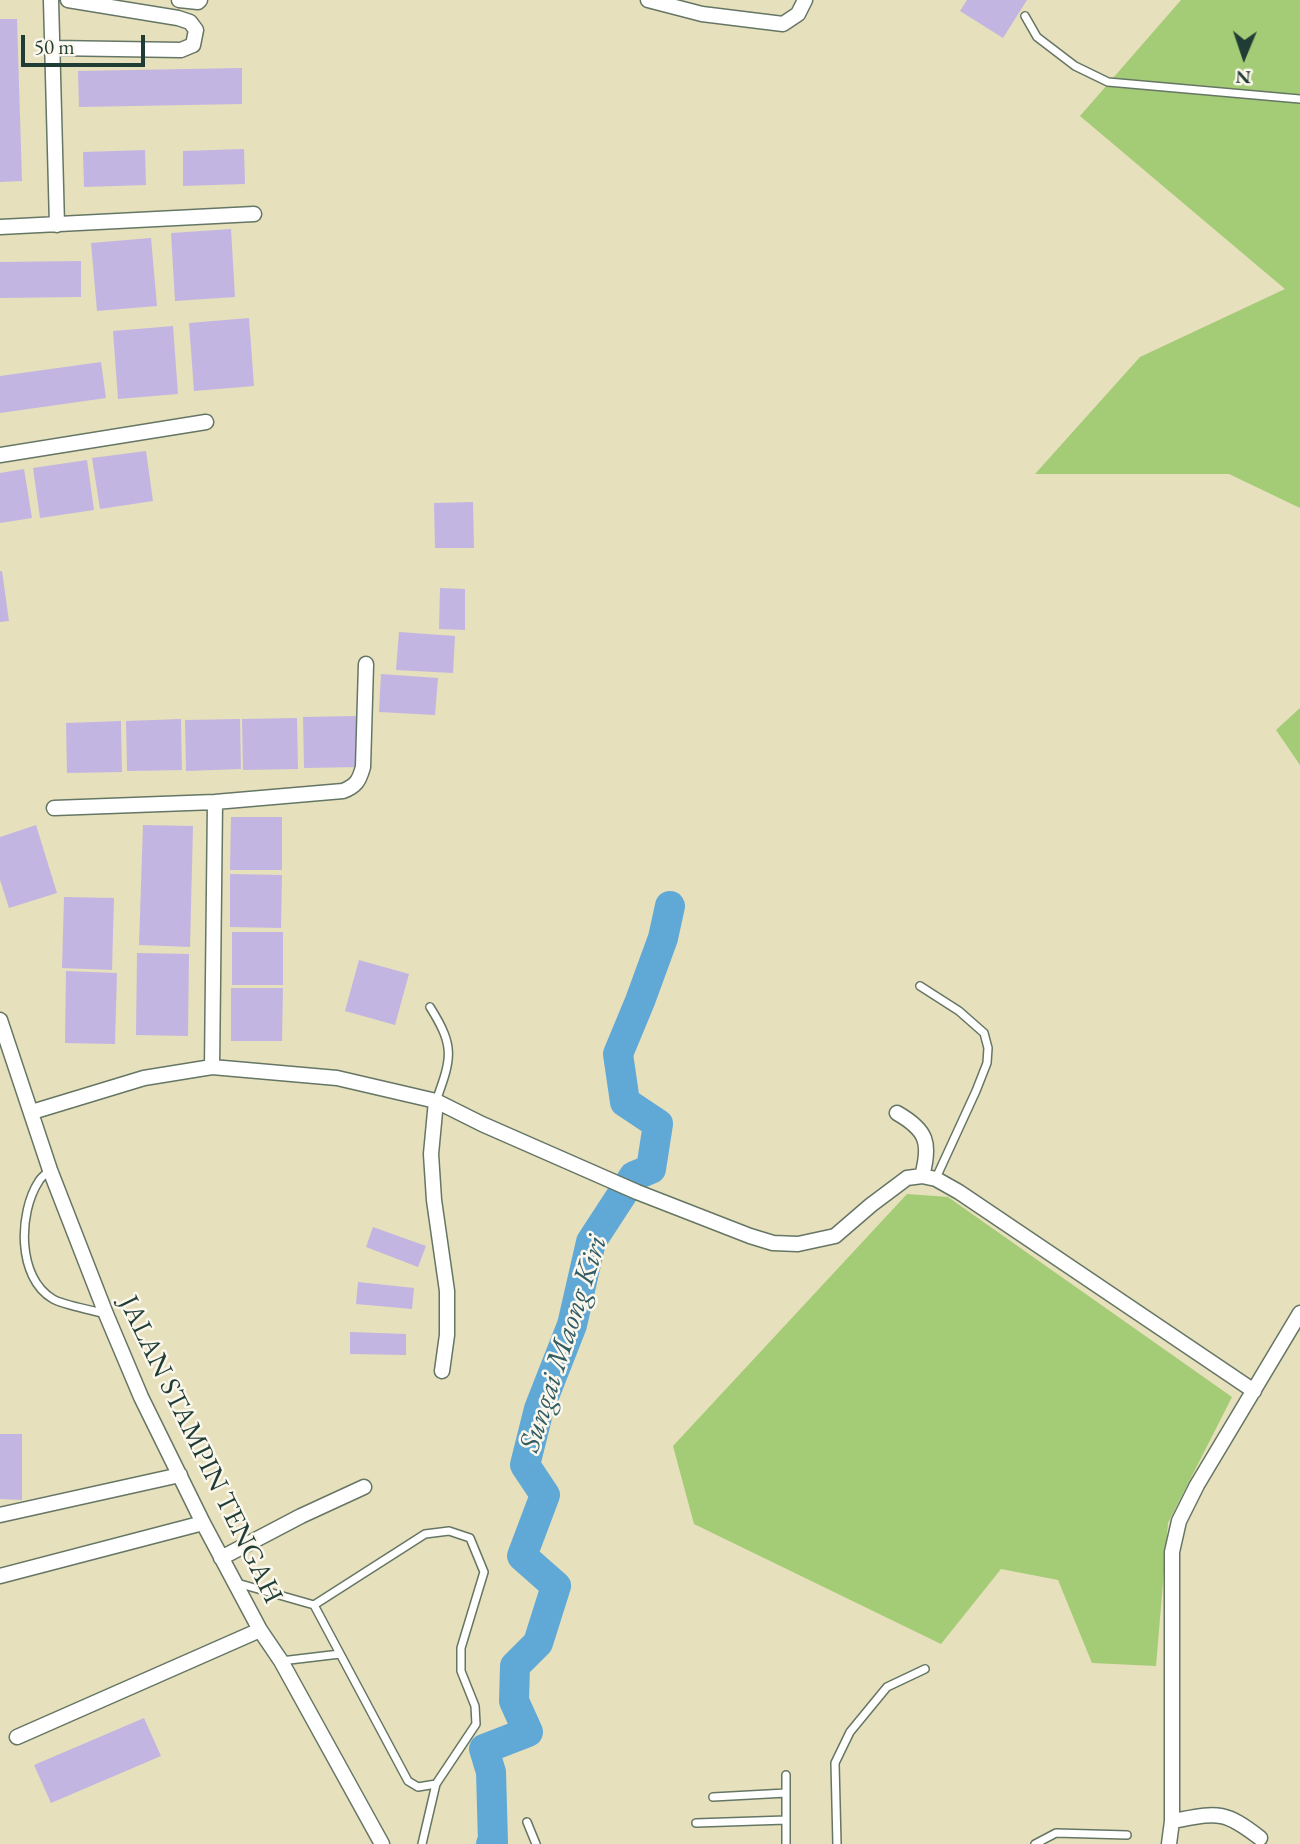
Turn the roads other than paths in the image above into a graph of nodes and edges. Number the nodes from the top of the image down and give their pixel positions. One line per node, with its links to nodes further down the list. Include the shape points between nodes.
1 (51, 0): 8 (street)
2 (68, 0): 8 (street, via 190,22 195,30 193,45 181,50)
3 (179, 0): 4 (street)
4 (200, 0)
5 (649, 0): 6 (street, via 702,14 783,24 798,14)
6 (805, 0)
7 (1025, 16): 9 (lane, via 1037,37 1075,66 1108,82)
8 (53, 48): 11 (street)
9 (1300, 99)
10 (254, 214): 11 (street)
11 (57, 225): 12 (street)
12 (0, 227)
13 (206, 422): 14 (street)
14 (0, 455)
15 (366, 664): 16 (street, via 359,781 343,791)
16 (215, 802): 17 (street); 22 (street)
17 (54, 808)
18 (920, 986): 27 (lane, via 984,1033 988,1048 979,1082)
19 (430, 1007): 23 (lane, via 450,1050)
20 (0, 1020): 21 (street, JALAN STAMPIN TENGAH)
21 (5, 1055): 24 (street, JALAN STAMPIN TENGAH)
22 (212, 1067): 23 (street, via 337,1078); 24 (street, via 144,1078)
23 (436, 1101): 27 (street, via 637,1192 773,1243 798,1244 835,1236 907,1178); 30 (street, via 431,1154 447,1291)
24 (32, 1112): 26 (street, JALAN STAMPIN TENGAH)
25 (897, 1113): 27 (street, via 922,1131)
26 (50, 1170): 29 (street, JALAN STAMPIN TENGAH); 29 (lane, via 39,1180 29,1205 25,1256 33,1278 53,1299)
27 (929, 1177): 31 (street, via 959,1192)
28 (1300, 1313): 31 (street)
29 (106, 1314): 32 (street, JALAN STAMPIN TENGAH)
30 (442, 1371)
31 (1254, 1391): 50 (street, via 1191,1497 1179,1521 1172,1552)
32 (180, 1475): 34 (street); 35 (street, JALAN STAMPIN TENGAH)
33 (364, 1487): 36 (street)
34 (0, 1515)
35 (203, 1523): 36 (street, JALAN STAMPIN TENGAH); 37 (street)
36 (222, 1558): 38 (street, JALAN STAMPIN TENGAH)
37 (0, 1576)
38 (234, 1582): 39 (lane); 40 (street, JALAN STAMPIN TENGAH)
39 (314, 1605): 41 (lane); 46 (lane, via 425,1534 449,1531 470,1538 484,1572 461,1647 461,1671 475,1706 476,1724)
40 (260, 1630): 42 (street, JALAN STAMPIN TENGAH); 44 (street)
41 (340, 1654): 42 (lane); 46 (lane, via 408,1781 418,1787)
42 (281, 1661): 55 (street, JALAN STAMPIN TENGAH)
43 (925, 1670): 59 (lane, via 887,1687 850,1732 835,1763)
44 (17, 1737)
45 (786, 1774): 47 (lane)
46 (436, 1784): 56 (lane)
47 (786, 1793): 48 (lane); 49 (lane)
48 (713, 1797)
49 (786, 1820): 52 (lane); 58 (lane)
50 (1172, 1821): 54 (street, via 1210,1814 1235,1819); 61 (street)
51 (527, 1822): 57 (lane)
52 (696, 1823)
53 (1127, 1835): 60 (lane, via 1056,1833)
54 (1260, 1838)
55 (382, 1844)
56 (422, 1844)
57 (536, 1844)
58 (786, 1844)
59 (837, 1844)
60 (1035, 1844)
61 (1169, 1844)

